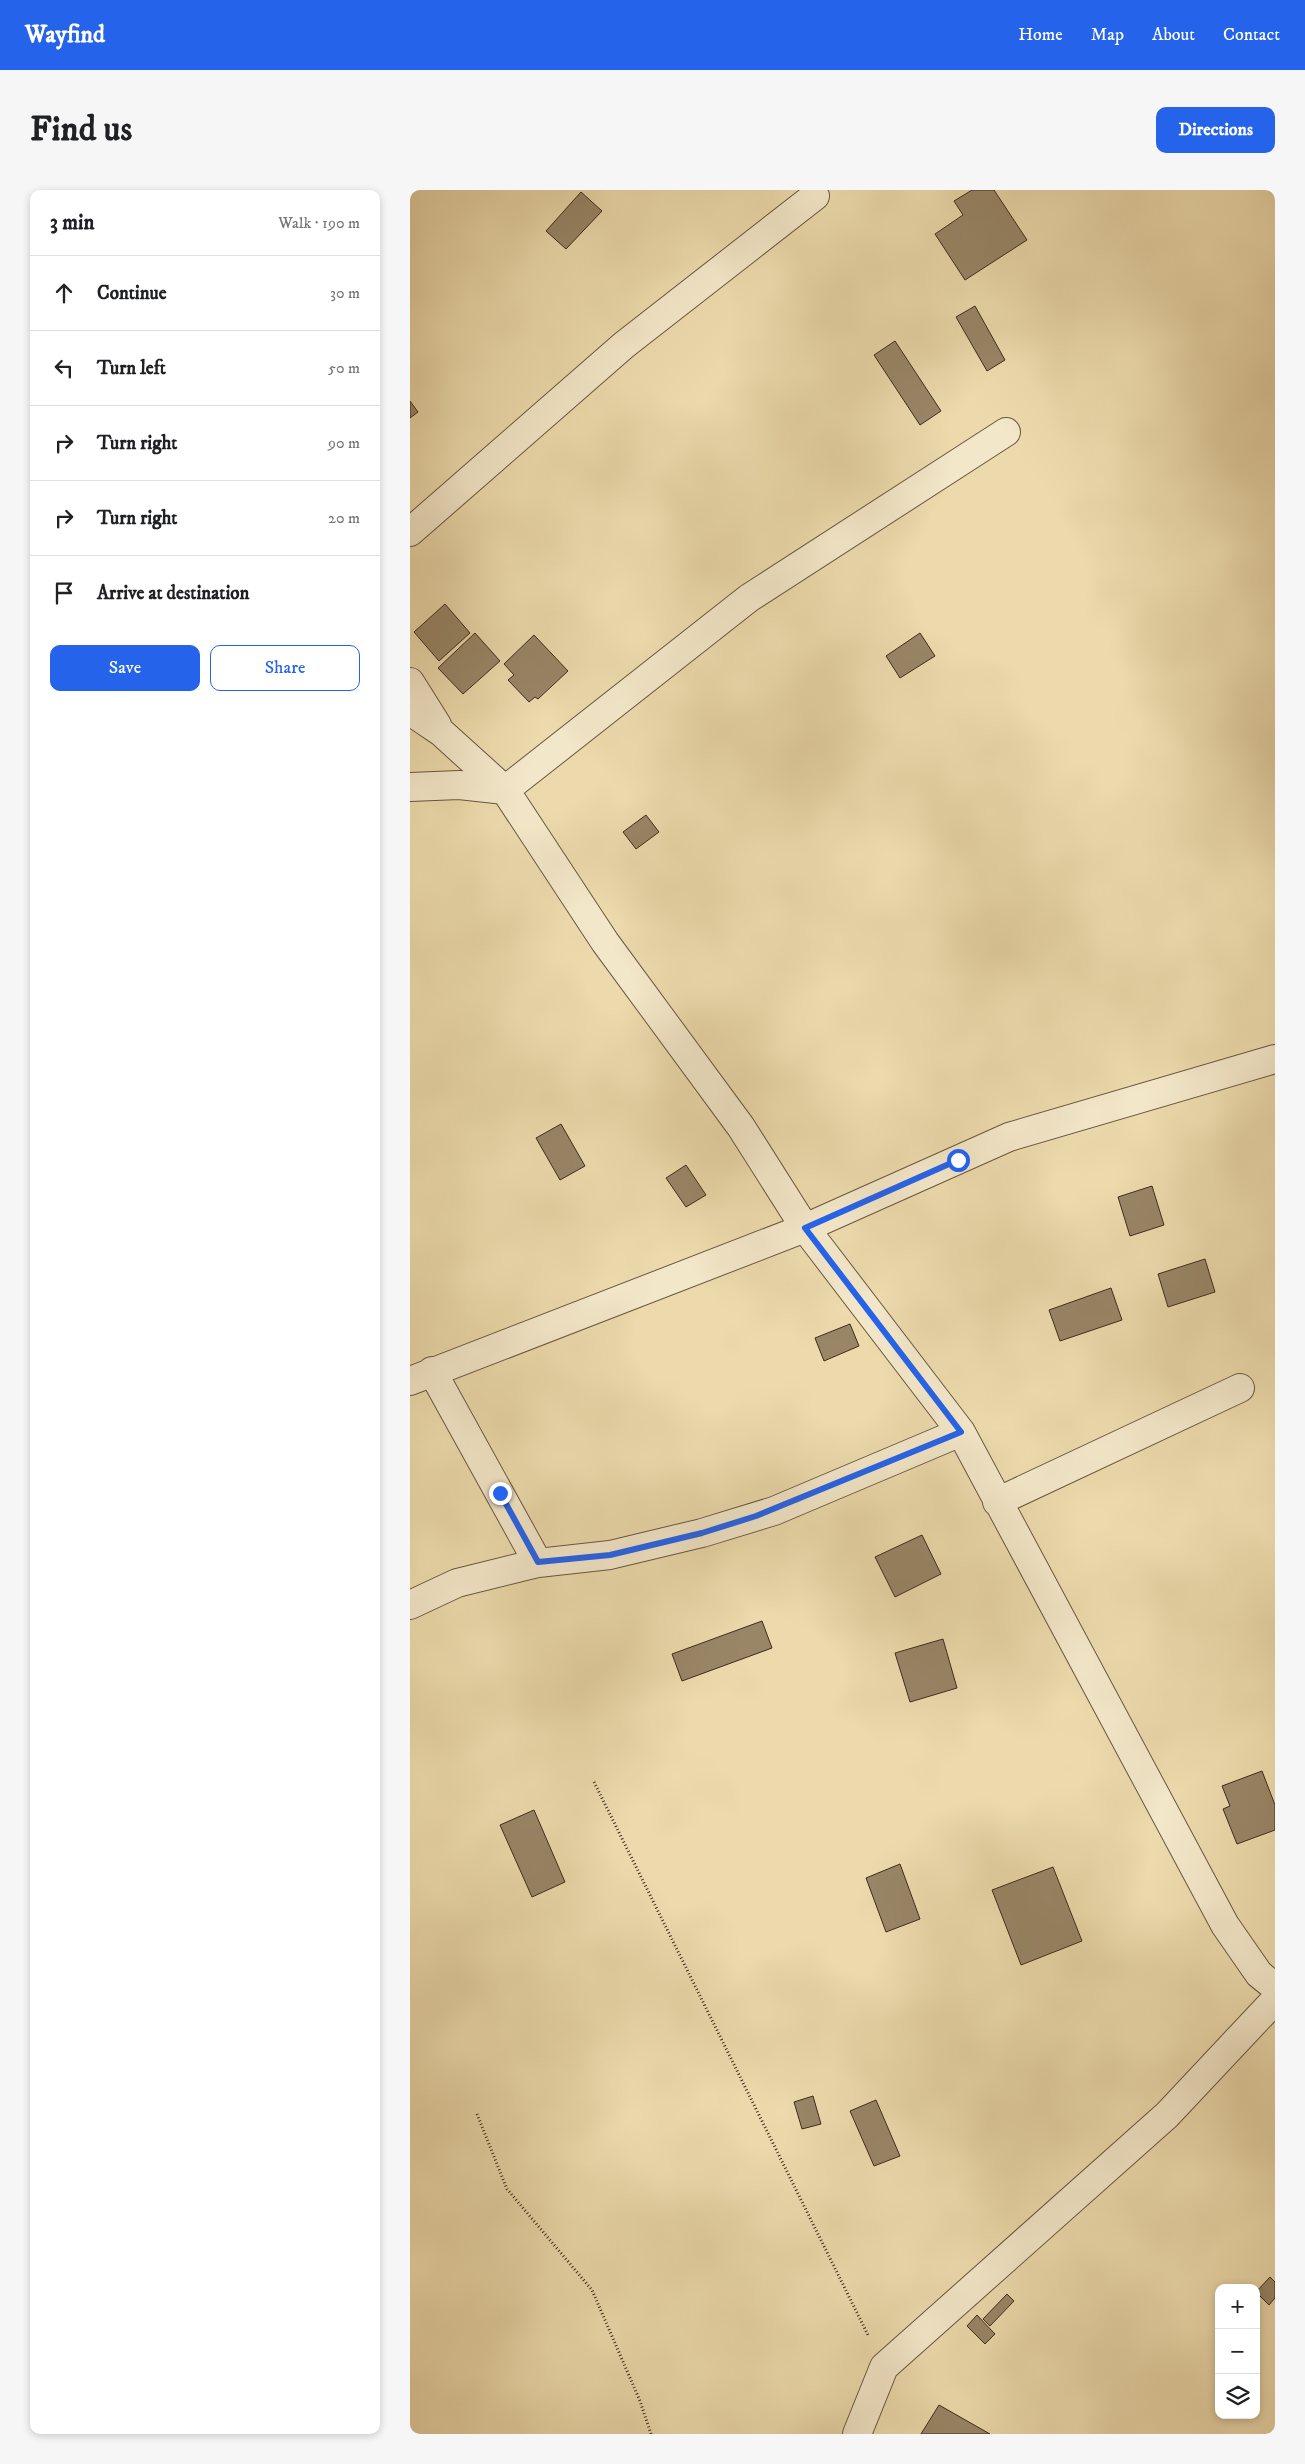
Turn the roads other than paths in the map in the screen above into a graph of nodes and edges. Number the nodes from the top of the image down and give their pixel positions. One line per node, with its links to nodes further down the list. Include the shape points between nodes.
1 (815, 196): 3 (street, via 624,345)
2 (1006, 432): 8 (street, via 749,598)
3 (410, 532)
4 (410, 682): 6 (street)
5 (410, 712): 6 (street)
6 (441, 732): 8 (street)
7 (410, 787): 8 (street, via 459,785)
8 (505, 790): 10 (street, via 605,942 741,1127)
9 (1275, 1059): 10 (street, via 1009,1137)
10 (805, 1228): 11 (street); 13 (street)
11 (421, 1376): 15 (street)
12 (1240, 1388): 14 (street)
13 (961, 1432): 14 (street); 15 (street, via 765,1514 610,1555)
14 (997, 1502): 17 (street, via 1225,1925 1260,1974)
15 (538, 1562): 16 (street, via 458,1583)
16 (410, 1605)
17 (1275, 1987)
18 (1275, 2000): 19 (street, via 1167,2115 884,2367)
19 (857, 2434)

